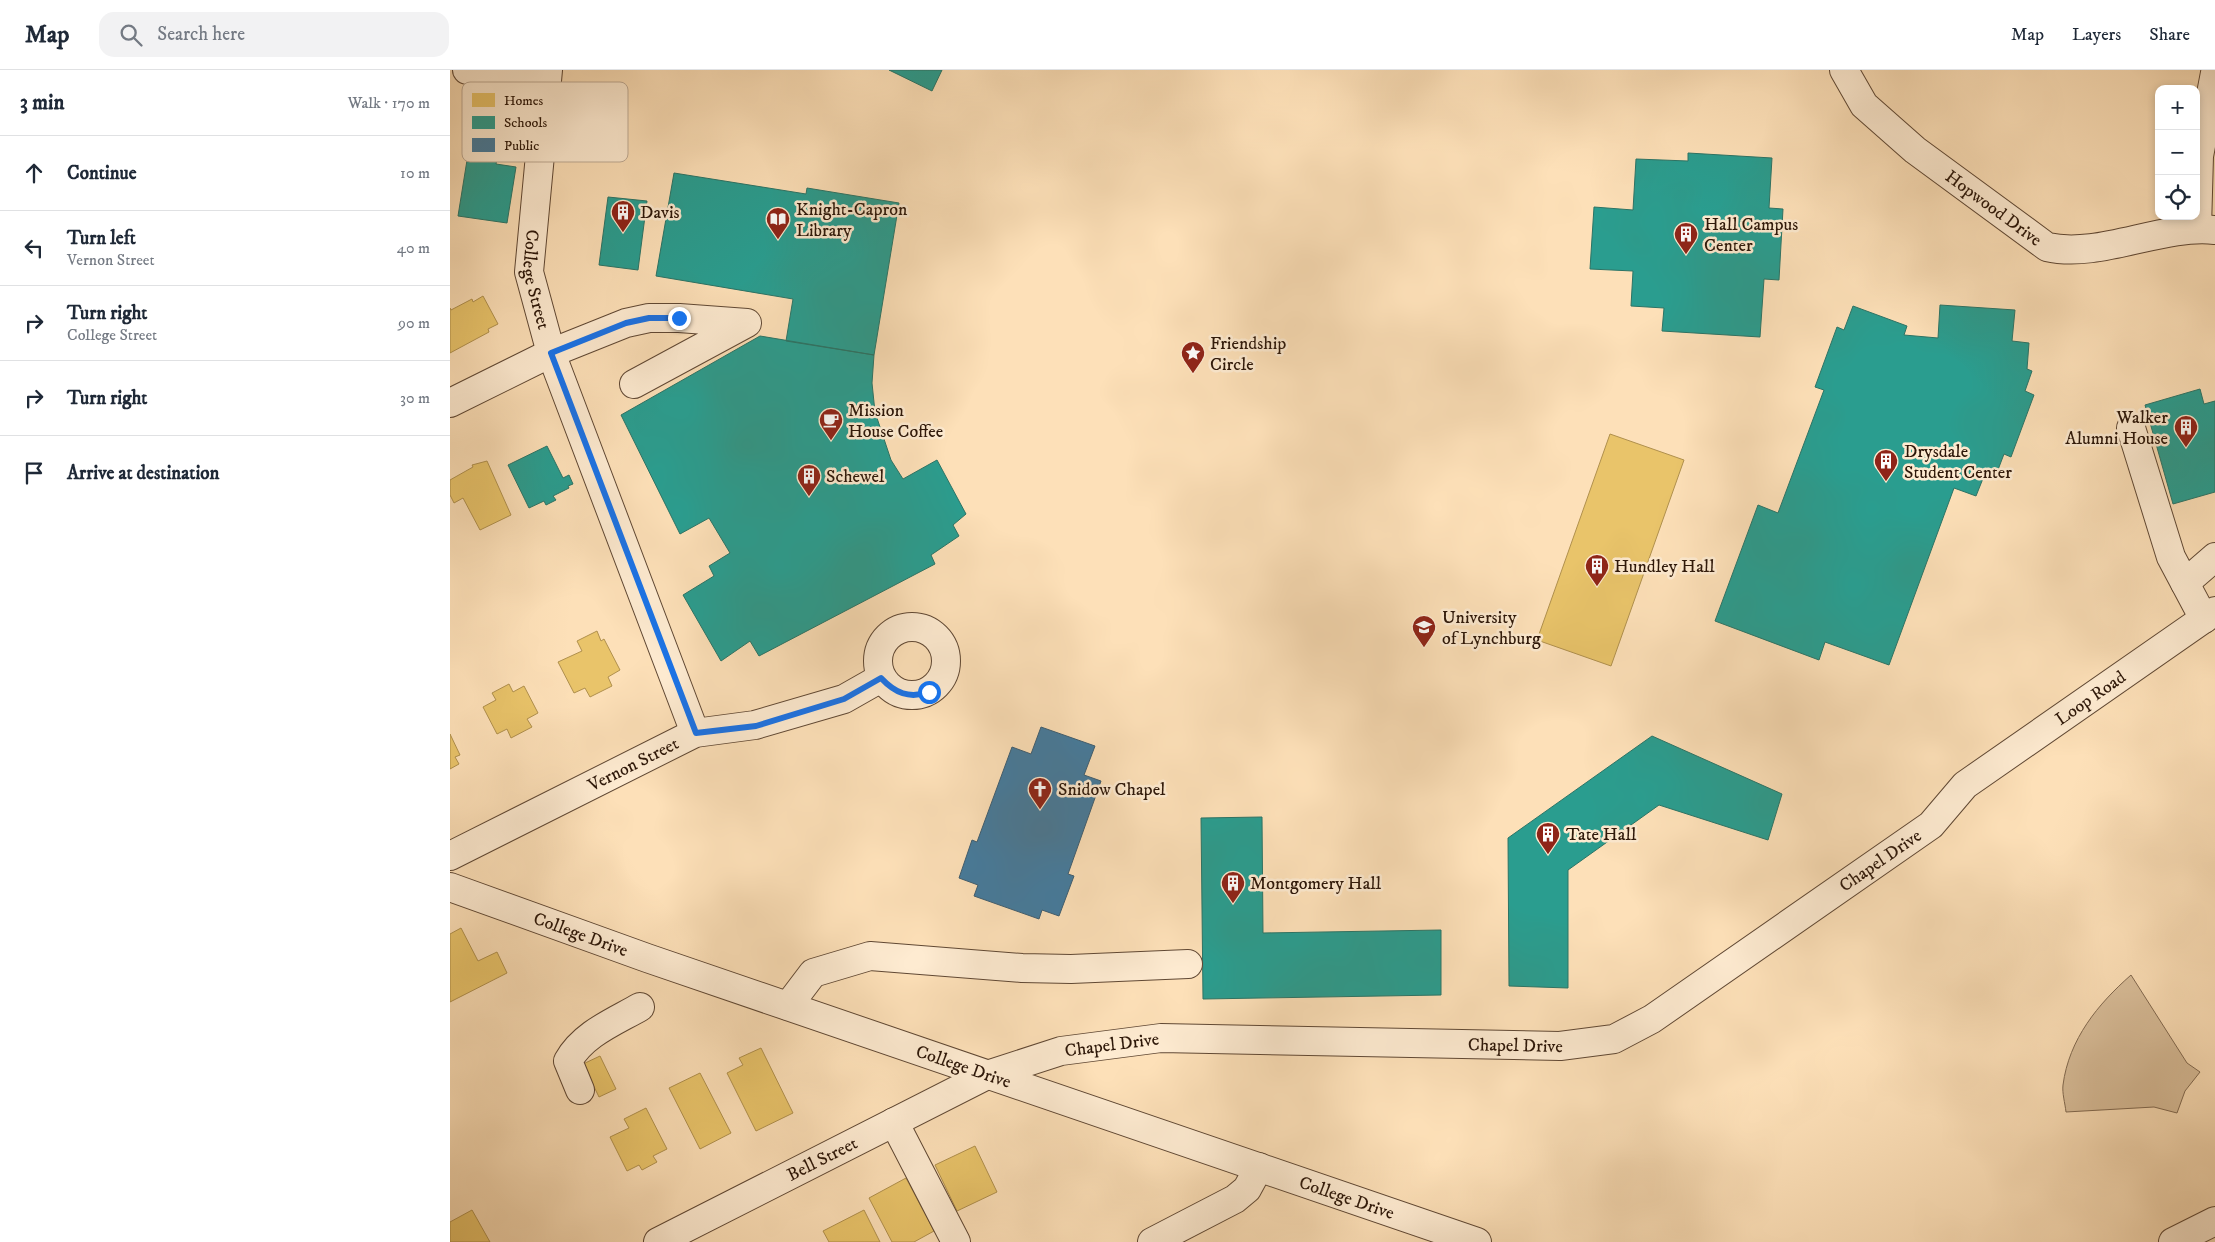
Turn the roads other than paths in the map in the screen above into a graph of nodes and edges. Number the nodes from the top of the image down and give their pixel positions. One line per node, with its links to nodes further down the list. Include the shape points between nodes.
1 (467, 70): 4 (street)
2 (1844, 70): 6 (street, Hopwood Drive, via 1864,105 1915,150 2047,247 2095,247)
3 (2215, 73): 6 (street, via 2199,156)
4 (547, 74)
5 (539, 162): 7 (street, College Street, via 529,272)
6 (2206, 229)
7 (551, 353): 8 (street, via 626,323 649,318 747,323); 9 (street); 15 (street, College Street)
8 (634, 384)
9 (450, 403)
10 (2131, 428): 12 (street, via 2171,557)
11 (2215, 557): 12 (street)
12 (2185, 583): 13 (street)
13 (2209, 615): 16 (street, Loop Road)
14 (881, 678): 15 (street, Vernon Street, via 844,699 756,726)
15 (696, 733): 17 (street, Vernon Street)
16 (1965, 785): 22 (street, Chapel Drive, via 1931,826 1652,1020 1614,1039 1560,1046 1161,1038 1061,1050)
17 (450, 856)
18 (450, 887): 20 (street, College Drive)
19 (1188, 964): 20 (street, via 1022,968 870,956 813,972)
20 (788, 1006): 22 (street, College Drive)
21 (640, 1007): 23 (street, via 588,1037 575,1049 568,1061)
22 (987, 1075): 24 (street, Bell Street); 25 (street, College Drive)
23 (580, 1090)
24 (894, 1122): 27 (street, Bell Street); 28 (street)
25 (1258, 1168): 29 (street, via 1247,1189 1235,1198); 30 (street, College Drive)
26 (2215, 1221): 31 (street)
27 (658, 1242)
28 (956, 1242)
29 (1152, 1242)
30 (1477, 1242)
31 (2173, 1242)

